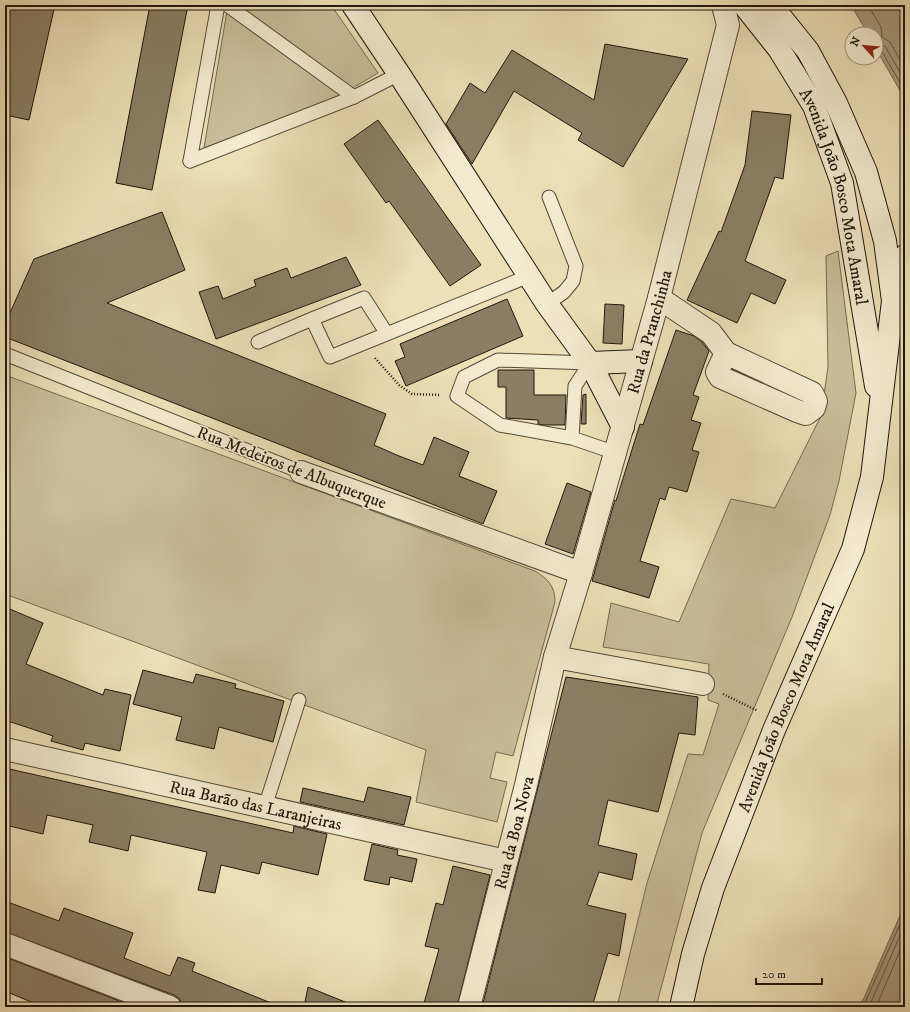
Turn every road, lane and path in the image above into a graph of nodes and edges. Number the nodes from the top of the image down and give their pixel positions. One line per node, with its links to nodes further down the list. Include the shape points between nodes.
1 (218, 5): 8 (lane, via 190,161)
2 (227, 5): 8 (lane)
3 (353, 5): 7 (street)
4 (723, 5): 12 (street, Rua da Pranchinha, via 728,25)
5 (744, 5): 24 (street, Avenida João Bosco Mota Amaral, via 779,49 814,106 842,182)
6 (774, 9): 13 (street, Avenida João Bosco Mota Amaral, via 808,51 836,103 866,172 885,240)
7 (399, 74): 8 (lane); 11 (street)
8 (354, 97)
9 (549, 197): 14 (lane, via 576,266 573,281 564,292)
10 (905, 256): 13 (street, via 899,270)
11 (529, 276): 14 (street); 16 (lane)
12 (659, 298): 19 (street, via 711,333); 21 (street, Rua da Pranchinha)
13 (893, 301): 24 (street, Avenida João Bosco Mota Amaral)
14 (547, 304): 22 (street)
15 (312, 319): 16 (lane, via 364,298); 17 (lane); 18 (lane, via 330,357)
16 (387, 334): 18 (lane)
17 (258, 342)
18 (363, 344): 23 (path, via 399,385 412,394)
19 (726, 353)
20 (5, 354): 28 (lane, Rua Medeiros de Albuquerque)
21 (641, 361): 22 (street); 25 (street, Rua da Pranchinha)
22 (590, 363): 23 (lane, via 498,360 464,377); 25 (street); 26 (lane, via 575,386)
23 (457, 396): 26 (lane, via 500,425)
24 (880, 406): 33 (street, Avenida João Bosco Mota Amaral, via 872,477 852,549)
25 (623, 427): 27 (street, Rua da Pranchinha)
26 (572, 438): 27 (lane)
27 (616, 453): 29 (street, Rua da Pranchinha)
28 (301, 472): 29 (street, Rua Medeiros de Albuquerque)
29 (581, 573): 30 (street, Rua da Pranchinha)
30 (555, 656): 31 (street); 36 (street, Rua da Boa Nova)
31 (703, 684): 33 (path, via 760,712 756,722)
32 (299, 700): 35 (lane)
33 (774, 730): 40 (street, Avenida João Bosco Mota Amaral, via 713,888)
34 (5, 749): 35 (street, Rua Barão das Laranjeiras)
35 (264, 807): 36 (street, Rua Barão das Laranjeiras)
36 (506, 861): 39 (street, Rua da Boa Nova)
37 (5, 944): 38 (street)
38 (168, 1007)
39 (469, 1007)
40 (680, 1007)

